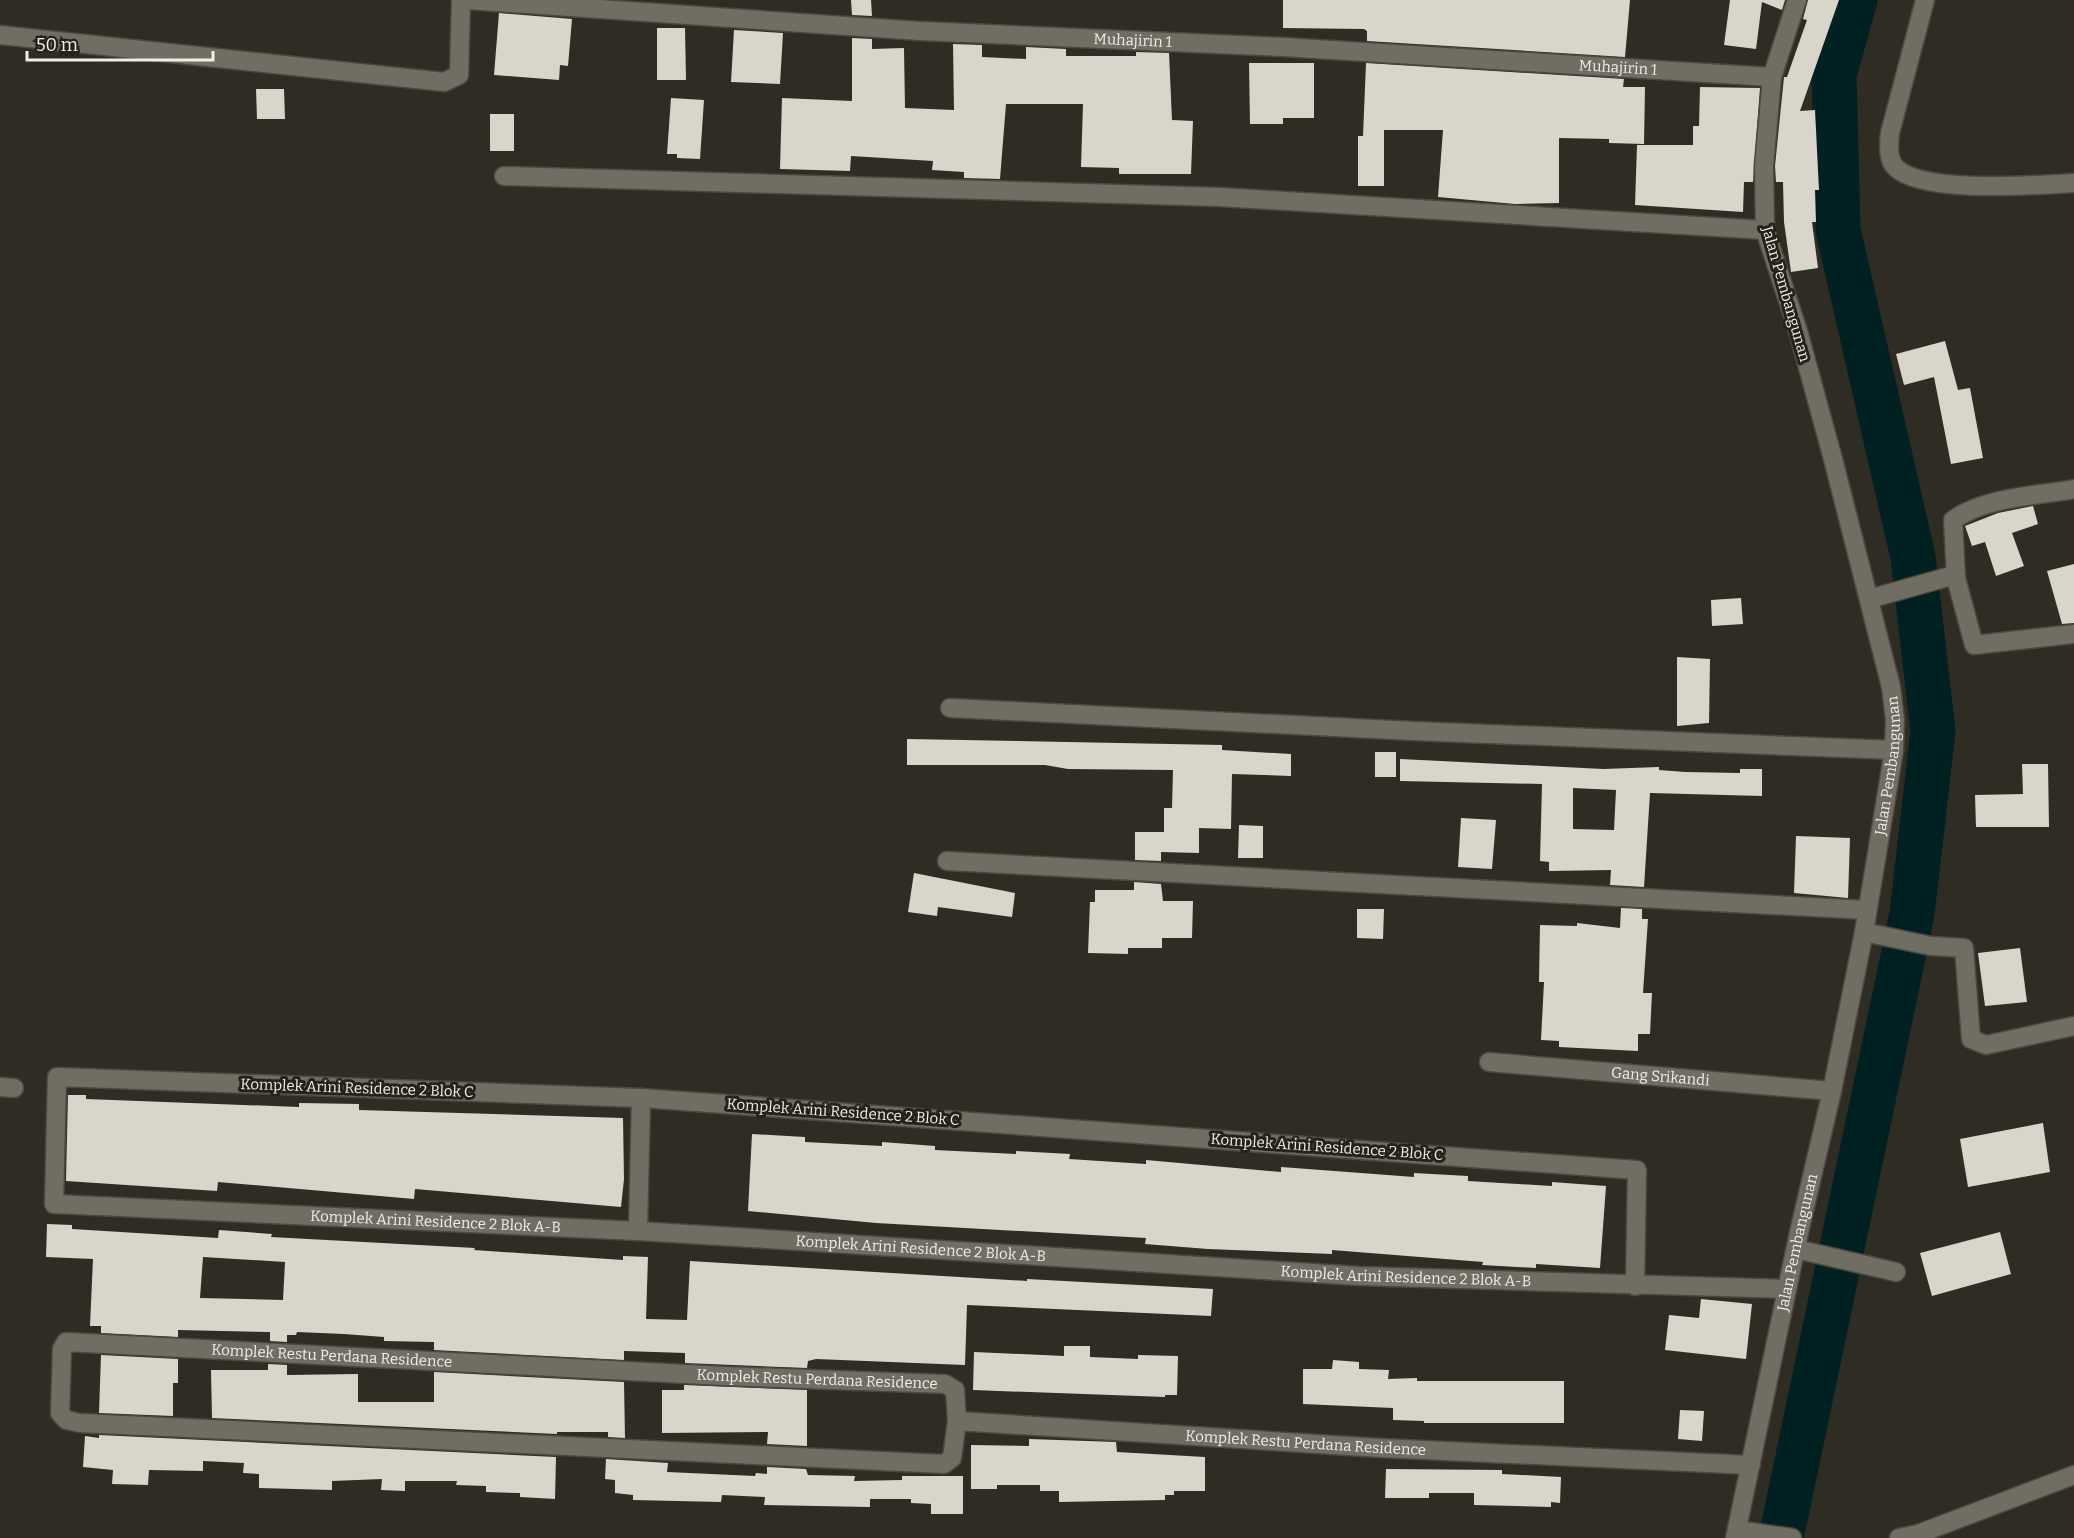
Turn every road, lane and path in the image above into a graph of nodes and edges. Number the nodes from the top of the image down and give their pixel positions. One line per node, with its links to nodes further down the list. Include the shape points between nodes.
1 (461, 0): 5 (street, via 459,75 444,82)
2 (468, 0): 6 (street, Muhajirin 1, via 920,31 1283,47)
3 (1797, 0): 6 (street, Jalan Pembangunan)
4 (1925, 0): 8 (street, via 1890,133 1888,153 1895,167 1914,179 2005,187)
5 (0, 35)
6 (1772, 77): 9 (street, Jalan Pembangunan, via 1764,166)
7 (504, 176): 9 (street, via 1220,197)
8 (2074, 183)
9 (1765, 230): 12 (street, Jalan Pembangunan, via 1801,342)
10 (2074, 489): 11 (street, via 1990,504 1953,520)
11 (1956, 578): 12 (street); 13 (street, via 1974,645)
12 (1869, 599): 15 (street, Jalan Pembangunan, via 1891,687)
13 (2074, 634)
14 (950, 708): 15 (street)
15 (1894, 750): 17 (street, Jalan Pembangunan)
16 (947, 861): 17 (street)
17 (1867, 910): 18 (street, Jalan Pembangunan)
18 (1865, 933): 19 (street, via 1964,948 1971,1039 1978,1043 1986,1045); 21 (street, Jalan Pembangunan)
19 (2074, 1026)
20 (1489, 1062): 21 (street, Gang Srikandi)
21 (1832, 1091): 25 (street, Jalan Pembangunan)
22 (641, 1098): 23 (street, Komplek Arini Residence 2 Blok C, via 57,1077); 24 (street); 27 (street, Komplek Arini Residence 2 Blok C, via 1637,1170)
23 (54, 1204): 24 (street, Komplek Arini Residence 2 Blok A-B)
24 (638, 1231): 27 (street, Komplek Arini Residence 2 Blok A-B, via 1337,1274)
25 (1797, 1249): 26 (street); 28 (street, Jalan Pembangunan)
26 (1896, 1272)
27 (1635, 1286): 28 (street, Komplek Arini Residence 2 Blok A-B)
28 (1787, 1289): 30 (street, Jalan Pembangunan)
29 (957, 1420): 29 (street, Komplek Restu Perdana Residence, via 952,1458 944,1464 80,1423 66,1420 60,1413 62,1349 66,1342 945,1384 955,1390); 30 (street, Komplek Restu Perdana Residence, via 1381,1448)
30 (1751, 1465): 32 (street, Jalan Pembangunan)
31 (2074, 1475): 34 (street)
32 (1742, 1533): 33 (street)
33 (1792, 1538)
34 (1899, 1538)

